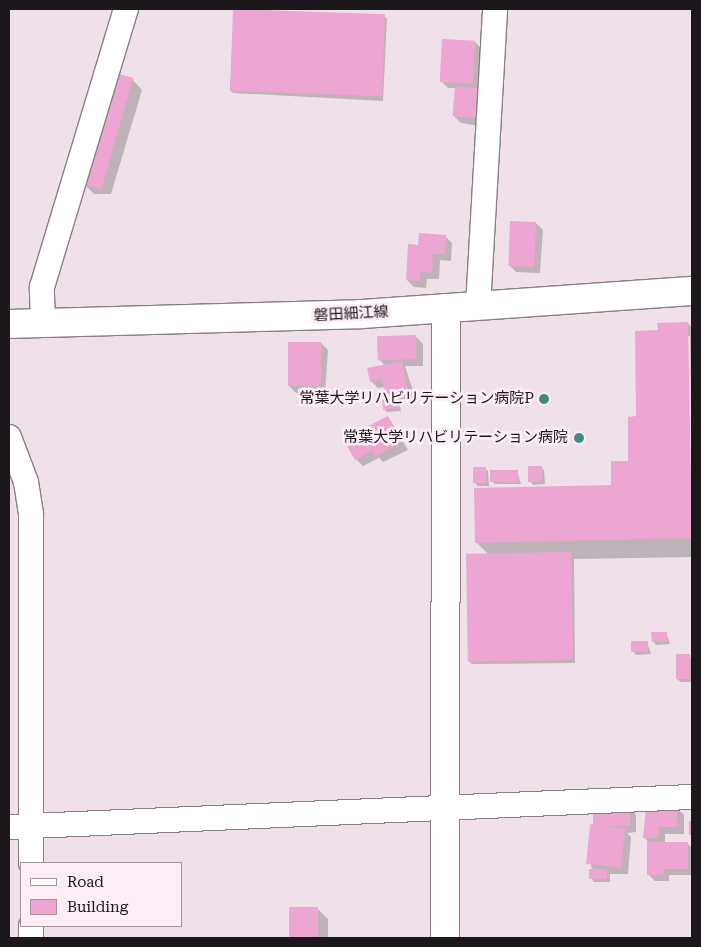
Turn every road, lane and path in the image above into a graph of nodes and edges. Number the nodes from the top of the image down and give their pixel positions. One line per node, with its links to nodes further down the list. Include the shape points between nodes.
1 (126, 9): 6 (street, via 42,287)
2 (495, 9): 4 (street)
3 (692, 291): 4 (main road, 磐田細江線)
4 (478, 306): 5 (main road, 磐田細江線)
5 (446, 308): 6 (main road, 磐田細江線, via 362,314); 10 (main road)
6 (43, 323): 7 (main road, 磐田細江線)
7 (9, 324)
8 (9, 437): 11 (street, via 26,482 31,515)
9 (692, 797): 10 (street)
10 (445, 808): 11 (street); 13 (main road)
11 (20, 826): 12 (street)
12 (31, 862)
13 (445, 938)

